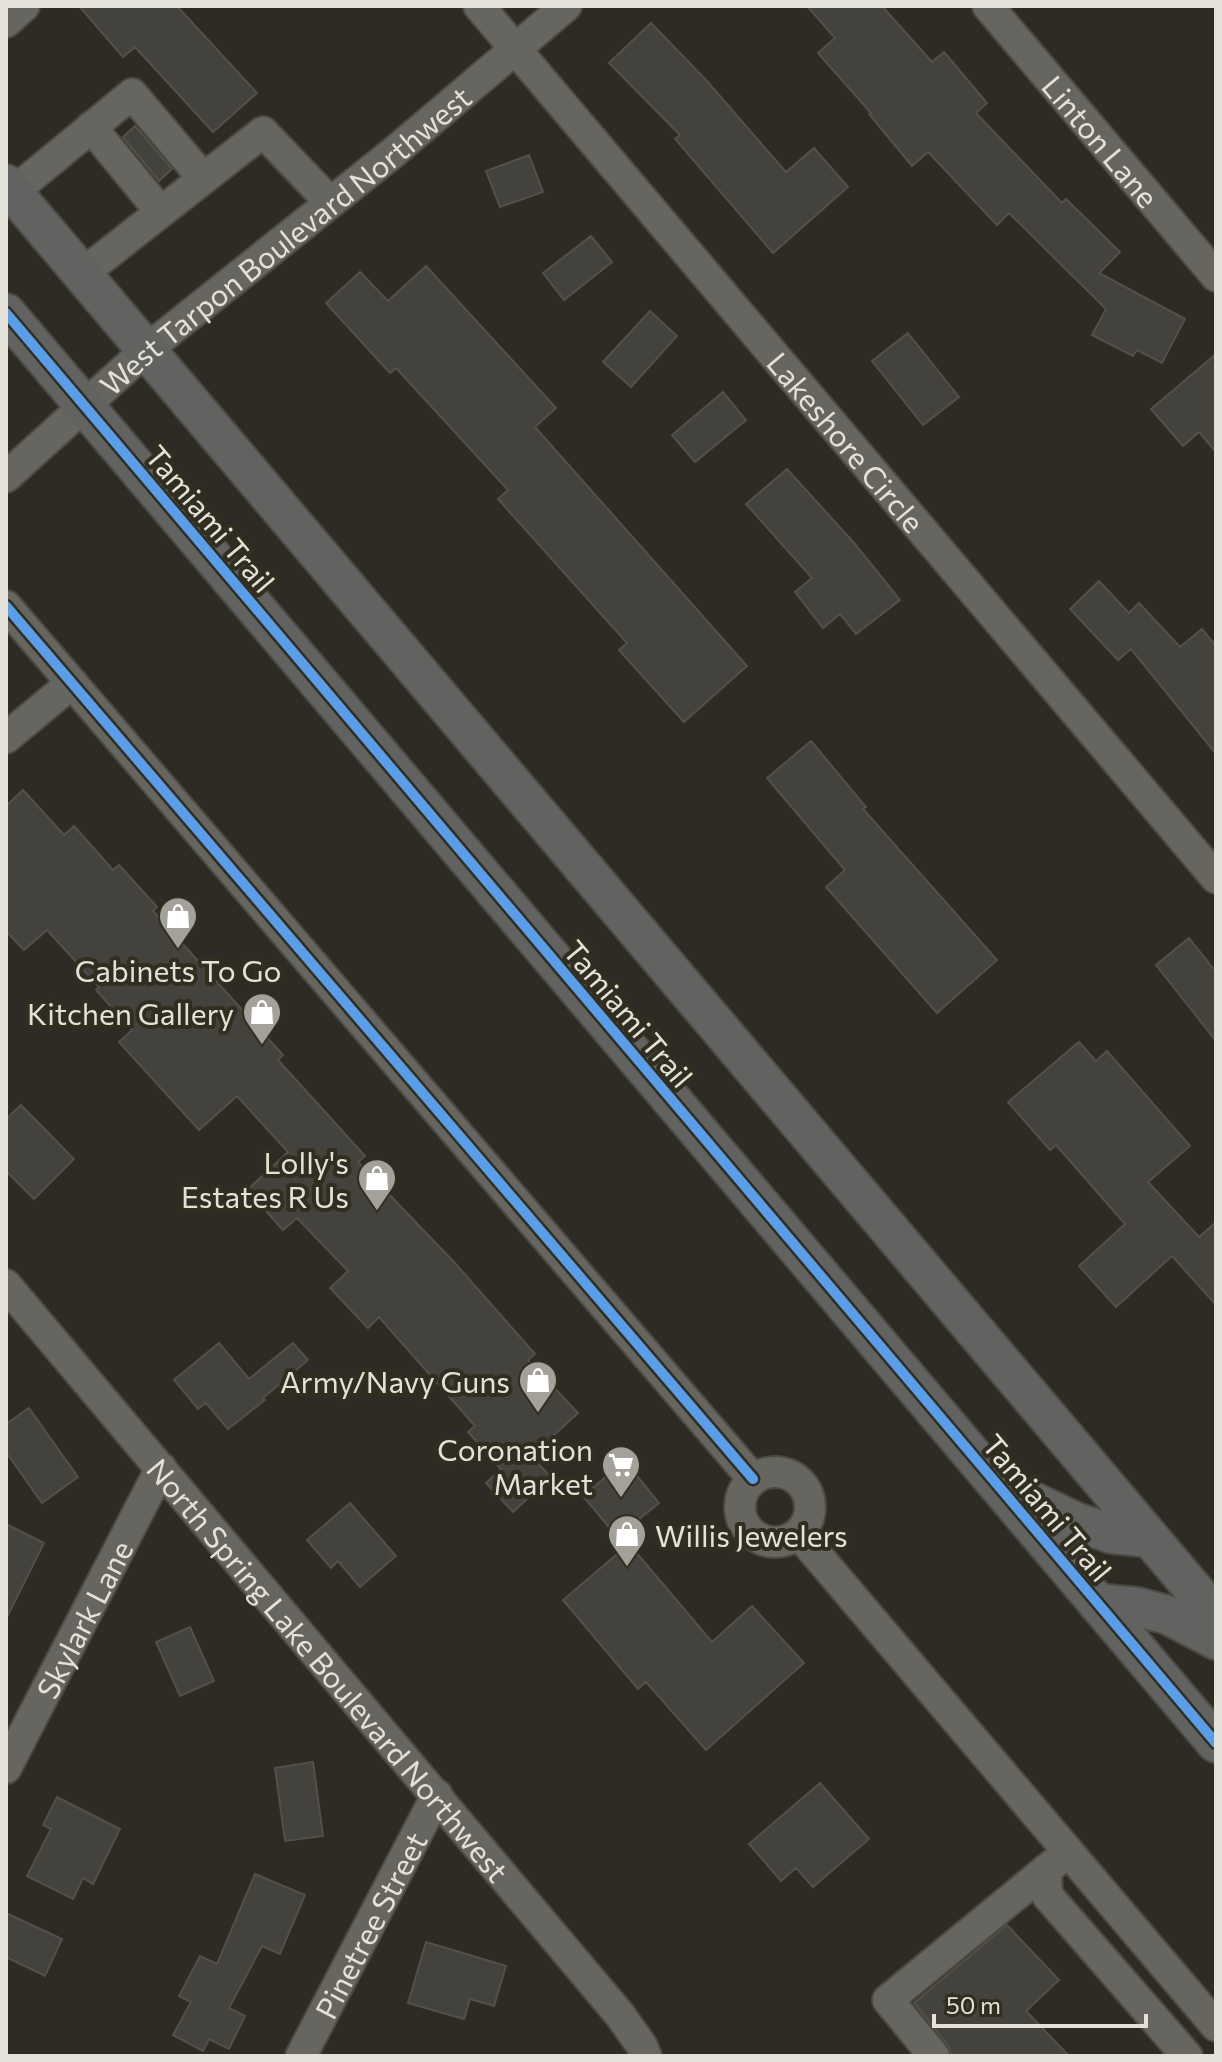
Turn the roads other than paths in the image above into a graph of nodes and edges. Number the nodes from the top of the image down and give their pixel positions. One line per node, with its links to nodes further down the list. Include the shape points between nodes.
1 (24, 6): 5 (street)
2 (479, 6): 6 (street, Lakeshore Circle)
3 (566, 6): 6 (street, West Tarpon Boulevard Northwest)
4 (988, 6): 13 (street, Linton Lane)
5 (6, 22)
6 (515, 49): 10 (street, West Tarpon Boulevard Northwest); 21 (street, Lakeshore Circle)
7 (91, 127): 8 (street, via 132,94); 9 (street); 11 (street)
8 (203, 178): 10 (street, via 263,132); 11 (street)
9 (10, 188): 12 (main road, Tamiami Trail)
10 (330, 202): 15 (street, West Tarpon Boulevard Northwest)
11 (160, 211): 12 (street)
12 (82, 274): 15 (main road, Tamiami Trail)
13 (1216, 276)
14 (6, 313): 16 (main road, Tamiami Trail)
15 (146, 350): 16 (street, West Tarpon Boulevard Northwest); 27 (main road, Tamiami Trail)
16 (85, 407): 17 (street, West Tarpon Boulevard Northwest); 25 (main road, Tamiami Trail)
17 (6, 477)
18 (6, 606): 19 (street)
19 (72, 683): 20 (street); 24 (street)
20 (6, 738)
21 (1216, 878)
22 (6, 1285): 23 (street, North Spring Lake Boulevard Northwest)
23 (161, 1468): 32 (street, Skylark Lane); 33 (street, North Spring Lake Boulevard Northwest)
24 (753, 1479): 26 (street, via 782,1472 803,1485 810,1507); 26 (street, via 739,1502 743,1524 771,1543)
25 (997, 1485): 27 (main road, via 1076,1522 1112,1534); 28 (main road, Tamiami Trail)
26 (799, 1534): 34 (street)
27 (1150, 1538): 29 (main road, Tamiami Trail)
28 (1097, 1603): 30 (main road, via 1168,1615); 31 (main road, Tamiami Trail)
29 (1216, 1616)
30 (1216, 1640)
31 (1216, 1743)
32 (6, 1768)
33 (437, 1795): 36 (street, Pinetree Street); 37 (street, North Spring Lake Boulevard Northwest, via 620,2015)
34 (1057, 1861): 35 (street); 38 (street, via 888,2000); 39 (street, via 1047,1895)
35 (1216, 2026)
36 (301, 2056)
37 (646, 2056)
38 (934, 2056)
39 (1187, 2056)

